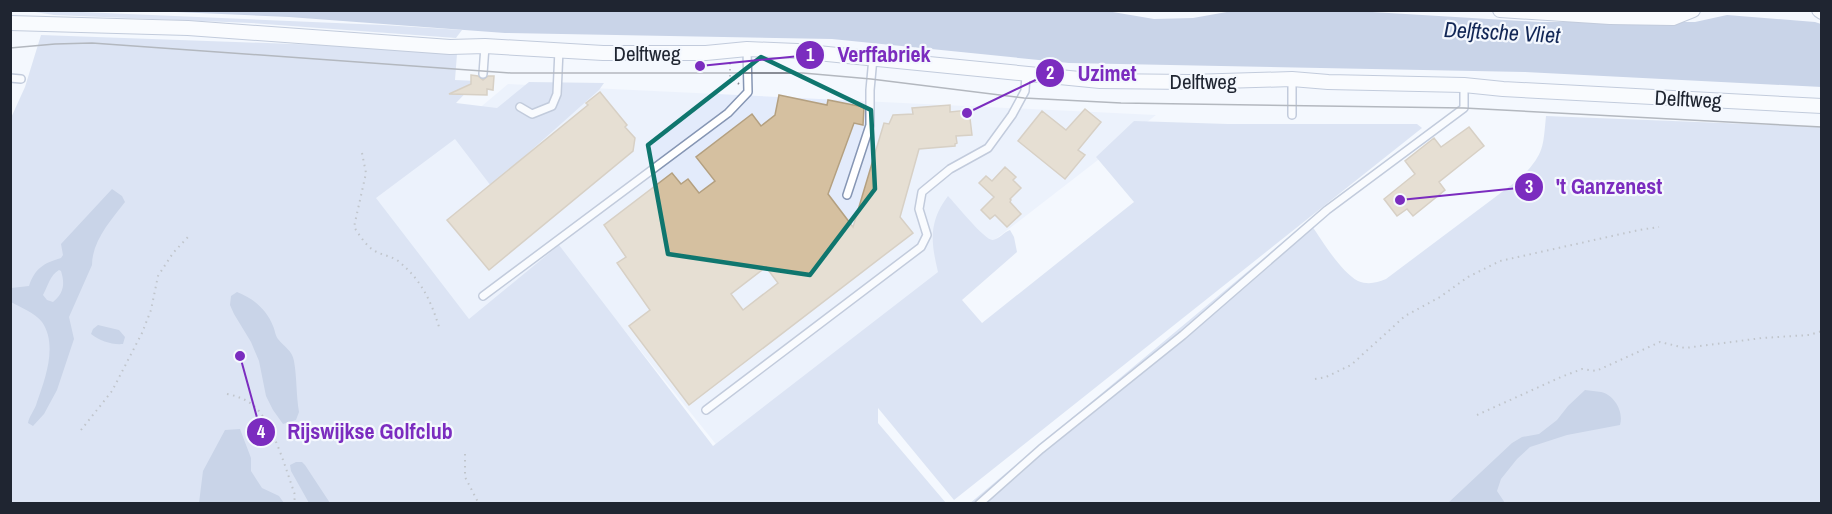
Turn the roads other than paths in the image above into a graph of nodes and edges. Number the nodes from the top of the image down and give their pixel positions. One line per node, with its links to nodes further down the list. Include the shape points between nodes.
1 (1500, 10): 3 (street, via 1610,17)
2 (1693, 10): 3 (street)
3 (1672, 14)
4 (10, 23): 5 (street, Delftweg, via 188,28 450,47)
5 (485, 46): 6 (street, Delftweg); 9 (lane)
6 (559, 50): 7 (street, Delftweg); 16 (lane, via 557,94 552,106 532,114)
7 (747, 50): 8 (street, Delftweg); 19 (lane, via 748,92 728,113)
8 (873, 58): 10 (street, Delftweg); 18 (lane, via 870,125)
9 (483, 74)
10 (1026, 74): 13 (street, Delftweg, via 1100,81); 20 (lane, via 1025,91 1018,105 988,148 950,169 922,192 919,209 927,235 921,247)
11 (10, 78): 12 (lane)
12 (21, 79)
13 (1292, 79): 14 (street, Delftweg); 17 (lane)
14 (1464, 85): 15 (street, Delftweg); 21 (lane, via 1464,108 1327,210)
15 (1821, 106)
16 (520, 107)
17 (1292, 115)
18 (847, 195)
19 (483, 296)
20 (706, 410)
21 (979, 504)

